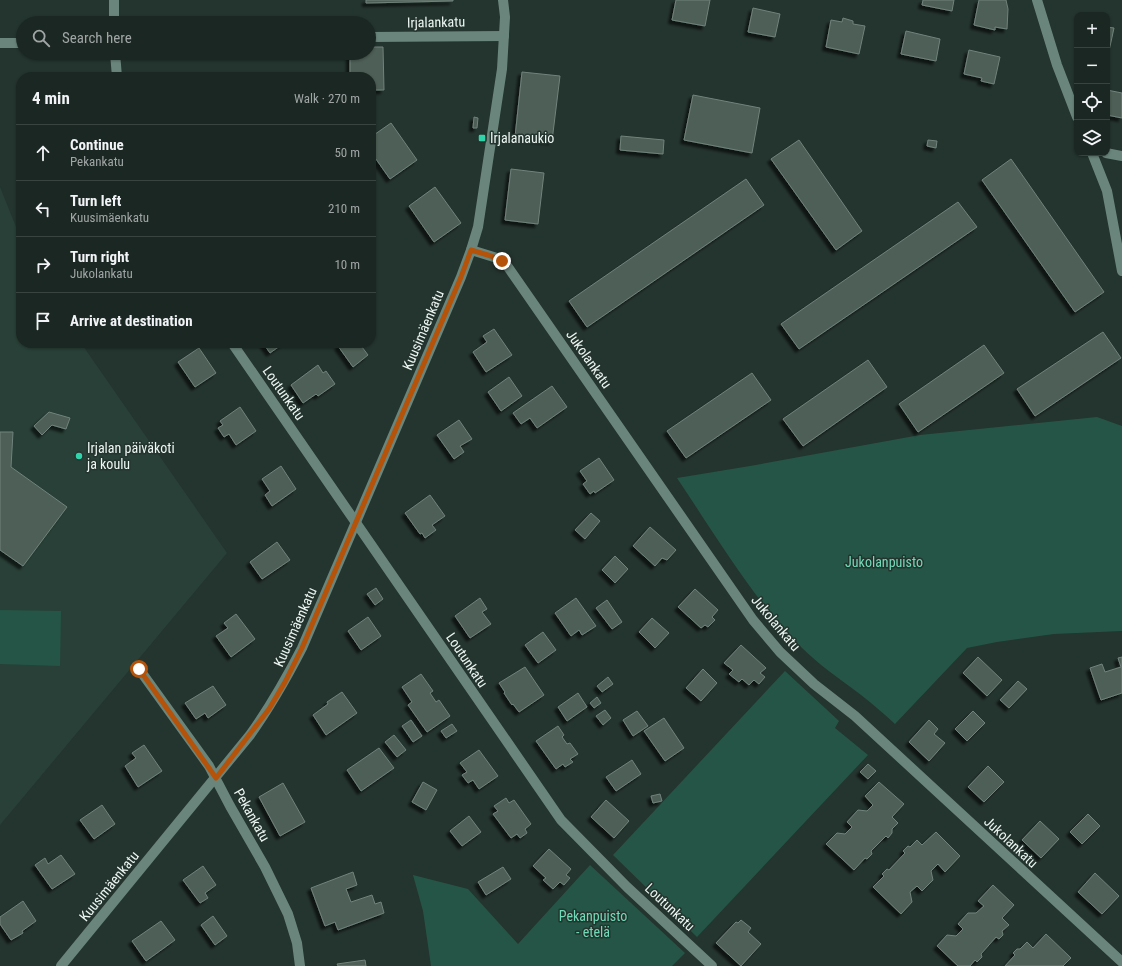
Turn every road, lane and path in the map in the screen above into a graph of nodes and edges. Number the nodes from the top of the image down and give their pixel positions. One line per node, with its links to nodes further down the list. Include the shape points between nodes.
1 (114, 0): 4 (street)
2 (503, 0): 5 (street)
3 (1037, 0): 11 (street, via 1057,66)
4 (114, 16)
5 (504, 36): 6 (street, Irjalankatu); 15 (street, via 502,69 478,227)
6 (376, 37)
7 (0, 43): 8 (street)
8 (16, 43)
9 (116, 60): 10 (street)
10 (117, 72)
11 (1074, 109)
12 (1110, 154): 14 (street)
13 (1093, 156): 16 (street, via 1107,191)
14 (1122, 156)
15 (471, 250): 18 (street, Kuusimäenkatu); 21 (street, Jukolankatu, via 498,258 508,267 753,620 780,652 814,684 855,716)
16 (1122, 271)
17 (235, 348): 18 (street, Loutunkatu)
18 (356, 523): 20 (street, Kuusimäenkatu, via 285,682 261,720); 24 (street, Loutunkatu, via 561,820 627,887)
19 (139, 669): 20 (street, Pekankatu)
20 (216, 778): 22 (street, Kuusimäenkatu); 23 (street, Pekankatu, via 288,914 297,943)
21 (1122, 962)
22 (61, 966)
23 (300, 966)
24 (712, 966)

